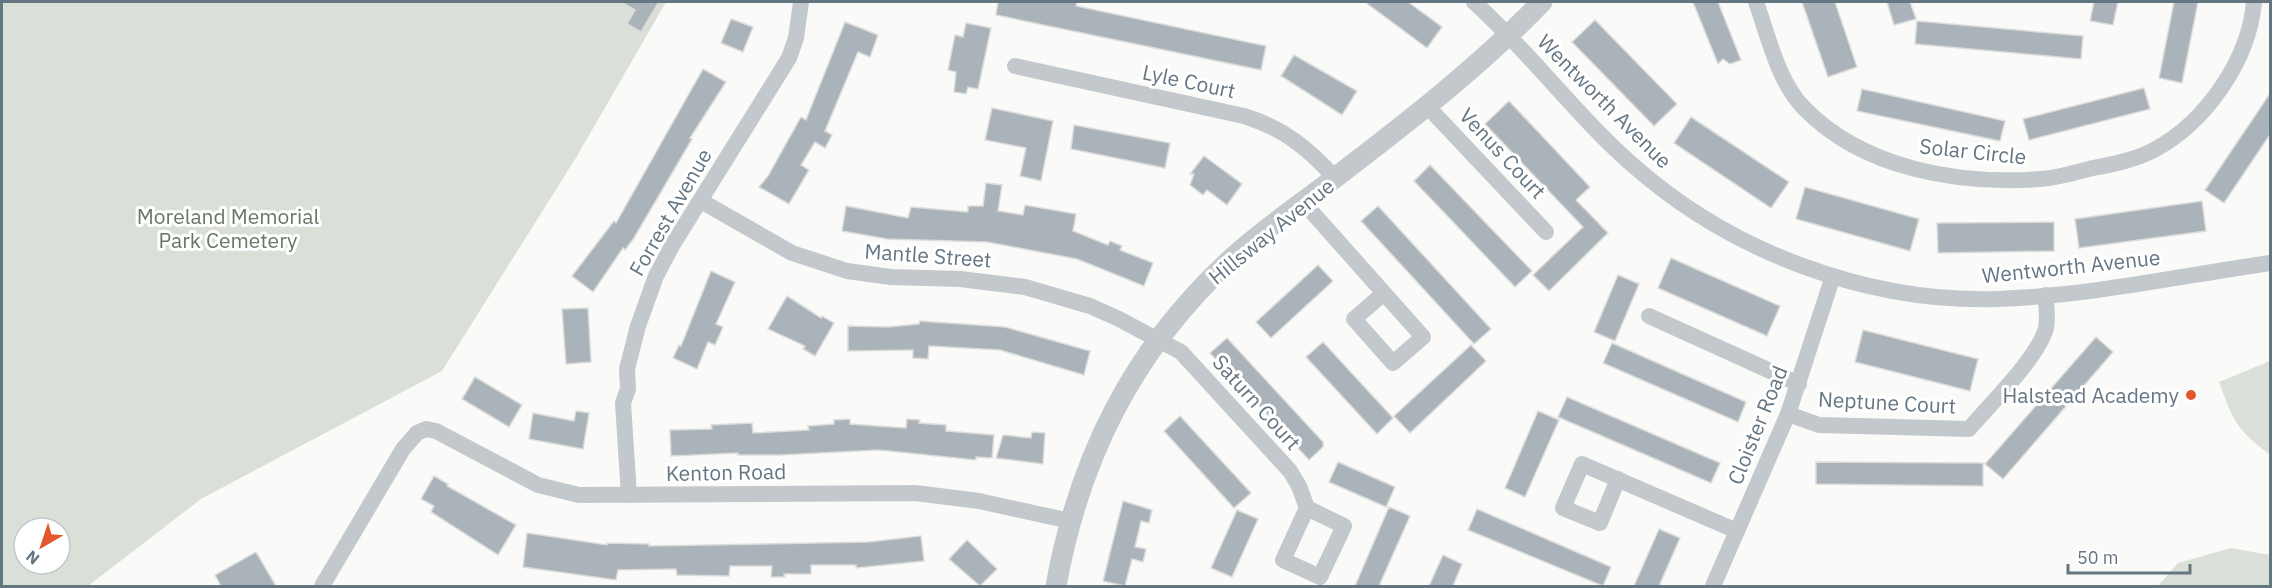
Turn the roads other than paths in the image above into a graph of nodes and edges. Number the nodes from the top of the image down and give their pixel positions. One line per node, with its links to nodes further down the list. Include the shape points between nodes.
1 (801, 2): 10 (street, Forrest Avenue, via 789,58)
2 (1474, 2): 6 (street, Wentworth Avenue)
3 (1542, 2): 6 (street, Hillsway Avenue)
4 (1756, 2): 5 (street, Solar Circle, via 1792,91 1815,119 1848,142 1906,166 2005,181 2043,179 2117,163 2153,151 2172,139 2195,119 2236,63)
5 (2254, 2)
6 (1509, 35): 8 (street, Hillsway Avenue); 14 (street, Wentworth Avenue, via 1610,144 1665,192 1730,233)
7 (1014, 66): 9 (street, Lyle Court, via 1268,124 1300,142)
8 (1427, 106): 9 (street, Hillsway Avenue); 12 (street, Venus Court)
9 (1335, 178): 11 (street, Hillsway Avenue)
10 (701, 201): 18 (street, Mantle Street, via 769,242 819,264 869,275 1025,287 1090,306); 22 (street, Forrest Avenue, via 656,276 627,369 628,389 623,402)
11 (1303, 202): 15 (street); 18 (street, Hillsway Avenue, via 1229,261)
12 (1546, 232)
13 (2271, 263): 16 (street, Wentworth Avenue)
14 (1833, 276): 16 (street, Wentworth Avenue, via 1941,297 1997,299); 19 (street, Cloister Road)
15 (1384, 292)
16 (2046, 295): 20 (street, Neptune Court, via 2046,326 2041,340 1969,429 1819,425)
17 (1649, 316): 19 (street)
18 (1158, 339): 23 (street, Saturn Court, via 1181,352 1290,471); 24 (street, Hillsway Avenue, via 1106,423)
19 (1799, 384): 20 (street, Cloister Road)
20 (1788, 414): 25 (street, Cloister Road)
21 (1618, 479): 25 (street)
22 (629, 495): 24 (street, Kenton Road, via 915,493 980,501); 26 (street, Kenton Road, via 579,495 538,485 426,429 403,449)
23 (1307, 508)
24 (1070, 520): 27 (street, Hillsway Avenue)
25 (1737, 531): 28 (street, Cloister Road)
26 (322, 586)
27 (1056, 586)
28 (1713, 586)

